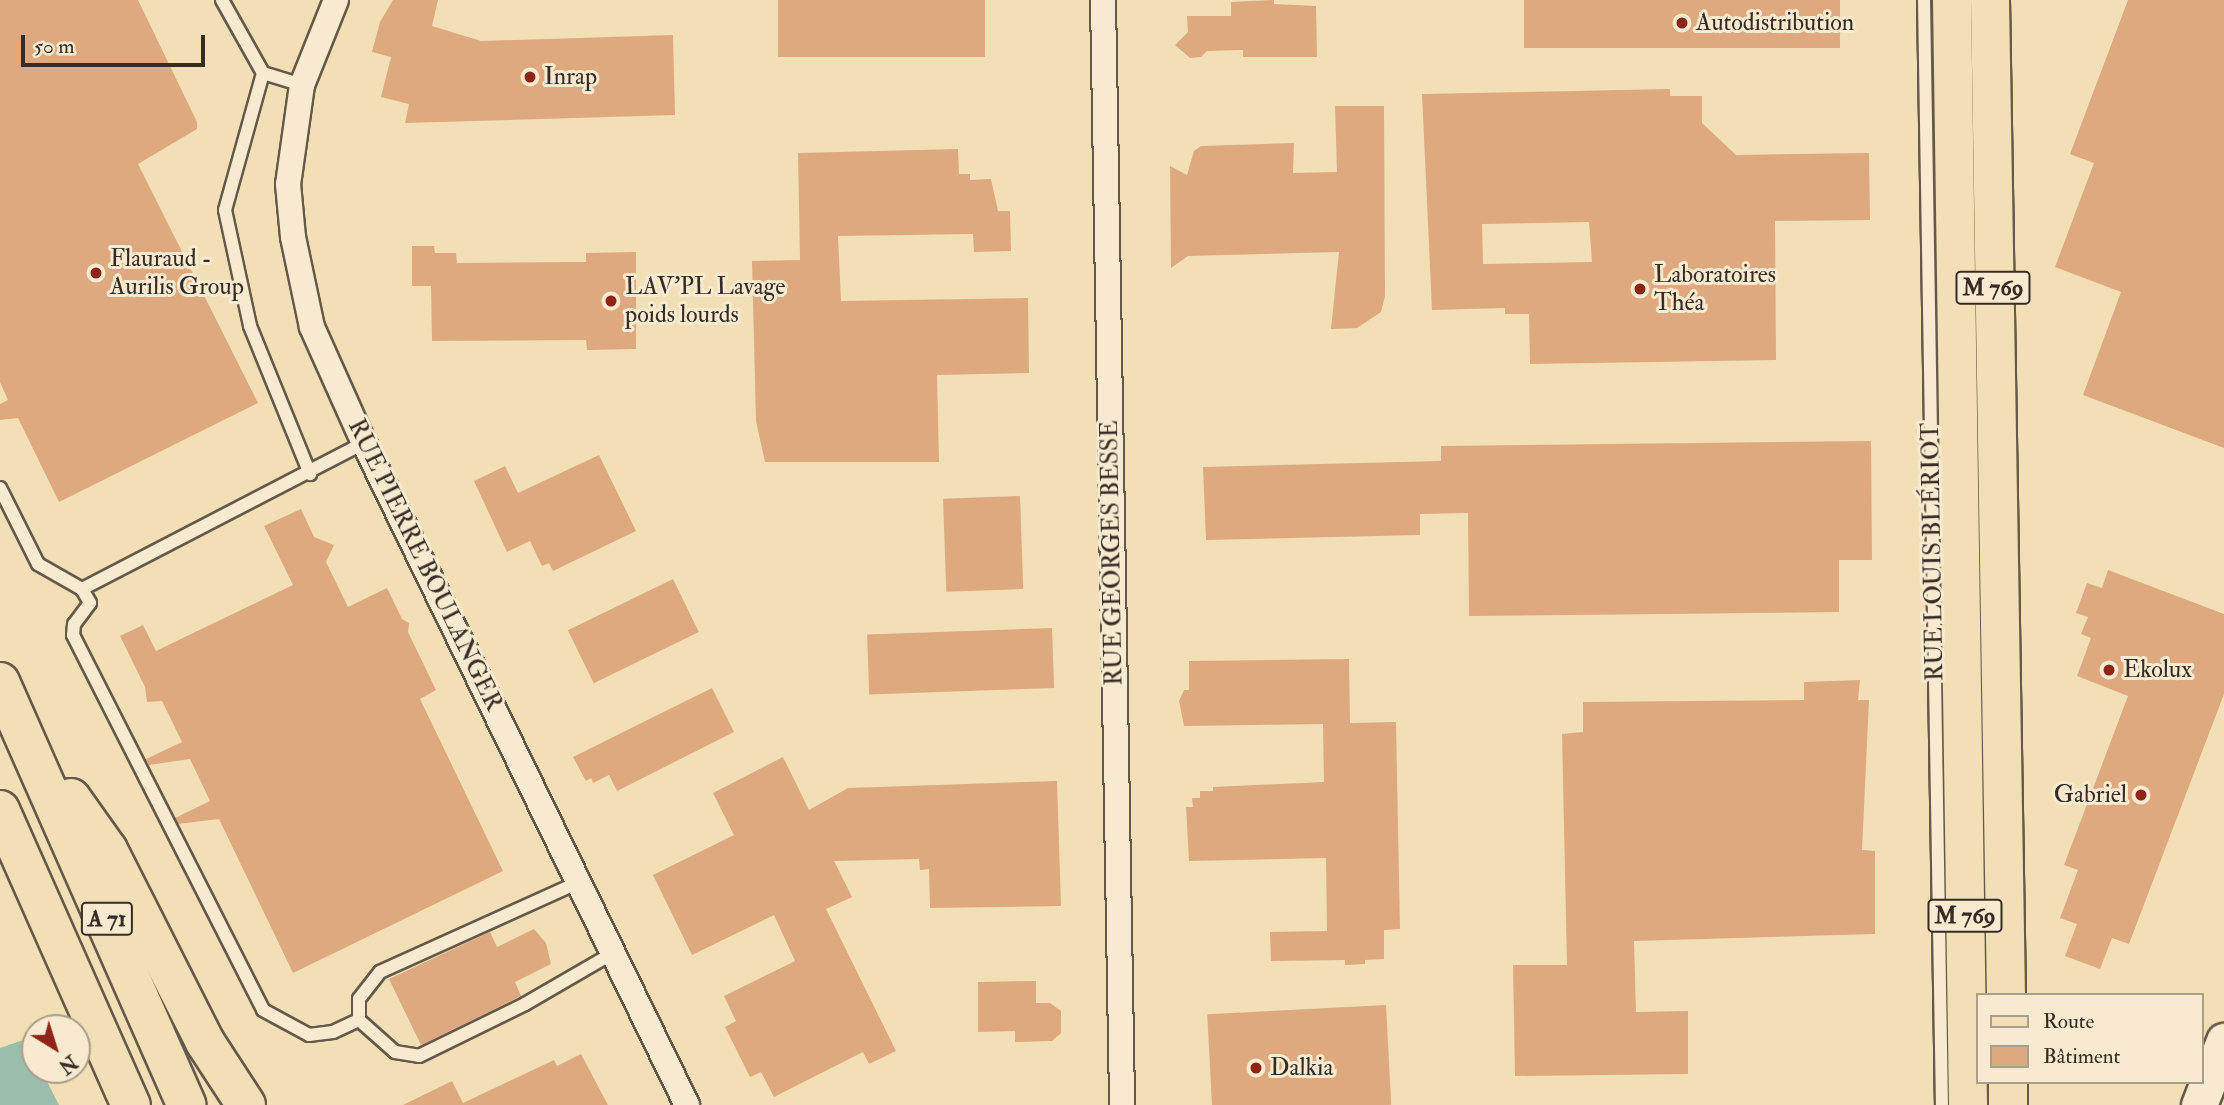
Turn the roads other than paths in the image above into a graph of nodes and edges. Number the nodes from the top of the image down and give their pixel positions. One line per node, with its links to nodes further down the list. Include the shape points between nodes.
1 (222, 0): 7 (lane)
2 (336, 0): 8 (street, RUE PIERRE BOULANGER)
3 (1103, 0): 26 (street, RUE GEORGES BESSE)
4 (1924, 0): 27 (lane, RUE LOUIS BLÉRIOT)
5 (1952, 0): 28 (main road, RUE LOUIS BLÉRIOT / M 769)
6 (1990, 0): 18 (main road, M 769)
7 (263, 74): 8 (lane); 10 (lane, via 225,210 250,326)
8 (302, 85): 9 (street, RUE PIERRE BOULANGER, via 288,184 293,237 312,327)
9 (364, 443): 10 (lane); 16 (street, RUE PIERRE BOULANGER)
10 (310, 474): 12 (lane)
11 (0, 488): 12 (lane, via 38,565)
12 (82, 589): 19 (lane, via 90,603 74,624 73,635 263,1010 309,1035 333,1032)
13 (0, 682): 14 (main road, A 71)
14 (24, 734): 23 (main road, A 71); 24 (main road, via 108,850 205,1042)
15 (0, 810): 22 (main road, A 71)
16 (579, 882): 17 (street, RUE PIERRE BOULANGER); 19 (lane, via 380,972 359,999)
17 (614, 953): 19 (lane, via 525,1004 419,1056 395,1052); 25 (street, RUE PIERRE BOULANGER)
18 (2006, 993)
19 (359, 1020)
20 (2224, 1041): 30 (main road)
21 (2008, 1084): 29 (main road)
22 (131, 1105)
23 (187, 1105)
24 (246, 1105)
25 (687, 1105)
26 (1122, 1105)
27 (1942, 1105)
28 (1968, 1105)
29 (2008, 1105)
30 (2199, 1105)

